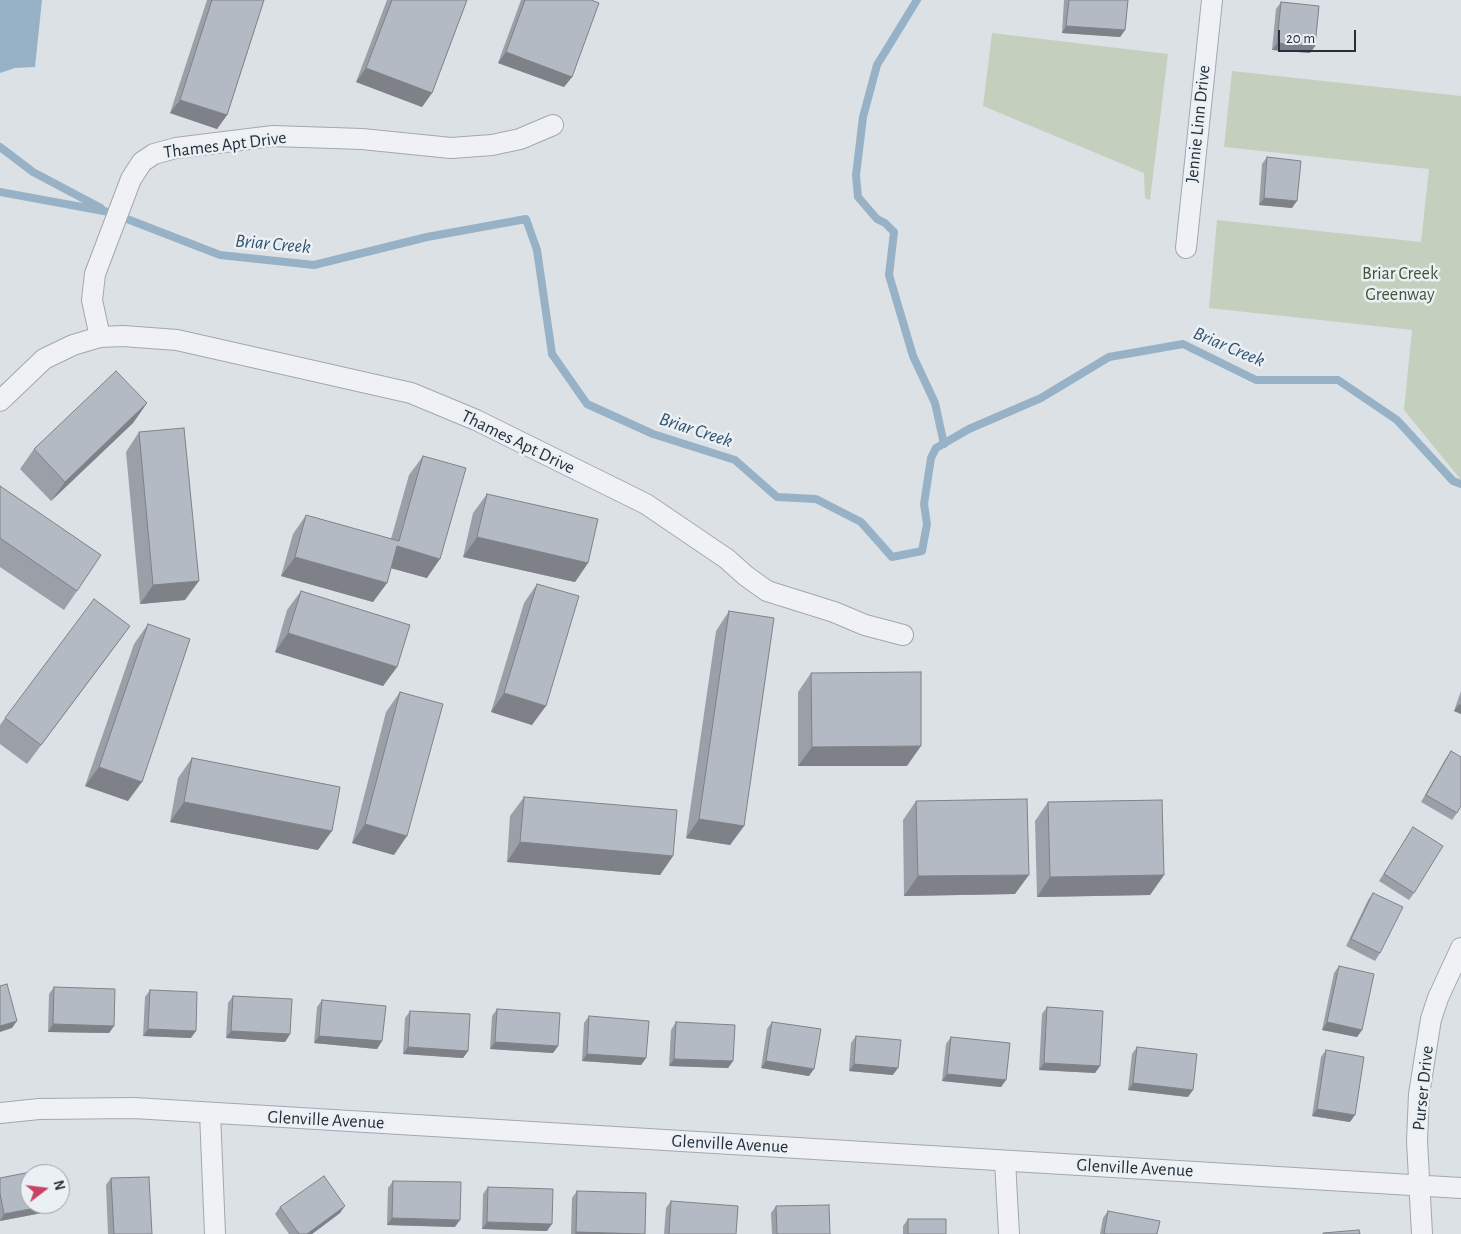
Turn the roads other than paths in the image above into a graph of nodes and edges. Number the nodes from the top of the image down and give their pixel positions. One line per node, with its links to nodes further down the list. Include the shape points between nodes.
1 (1212, 0): 3 (street, Jennie Linn Drive)
2 (553, 125): 4 (street, Thames Apt Drive, via 520,139 451,148 273,136 176,148 154,154 142,162 131,179 92,287)
3 (1186, 248)
4 (100, 338): 5 (street, Thames Apt Drive, via 73,345 44,359); 6 (street, Thames Apt Drive, via 124,336 177,340 411,393 476,420 646,504 727,559 767,591)
5 (0, 401)
6 (903, 635)
7 (1461, 948): 11 (street, Purser Drive, via 1438,998 1425,1048 1417,1141)
8 (210, 1112): 9 (street, Glenville Avenue, via 88,1107); 10 (street, Glenville Avenue); 13 (street)
9 (0, 1113)
10 (1005, 1161): 11 (street, Glenville Avenue); 14 (street)
11 (1420, 1185): 12 (street, Glenville Avenue); 15 (street, Purser Drive)
12 (1461, 1188)
13 (215, 1234)
14 (1009, 1234)
15 (1422, 1234)

